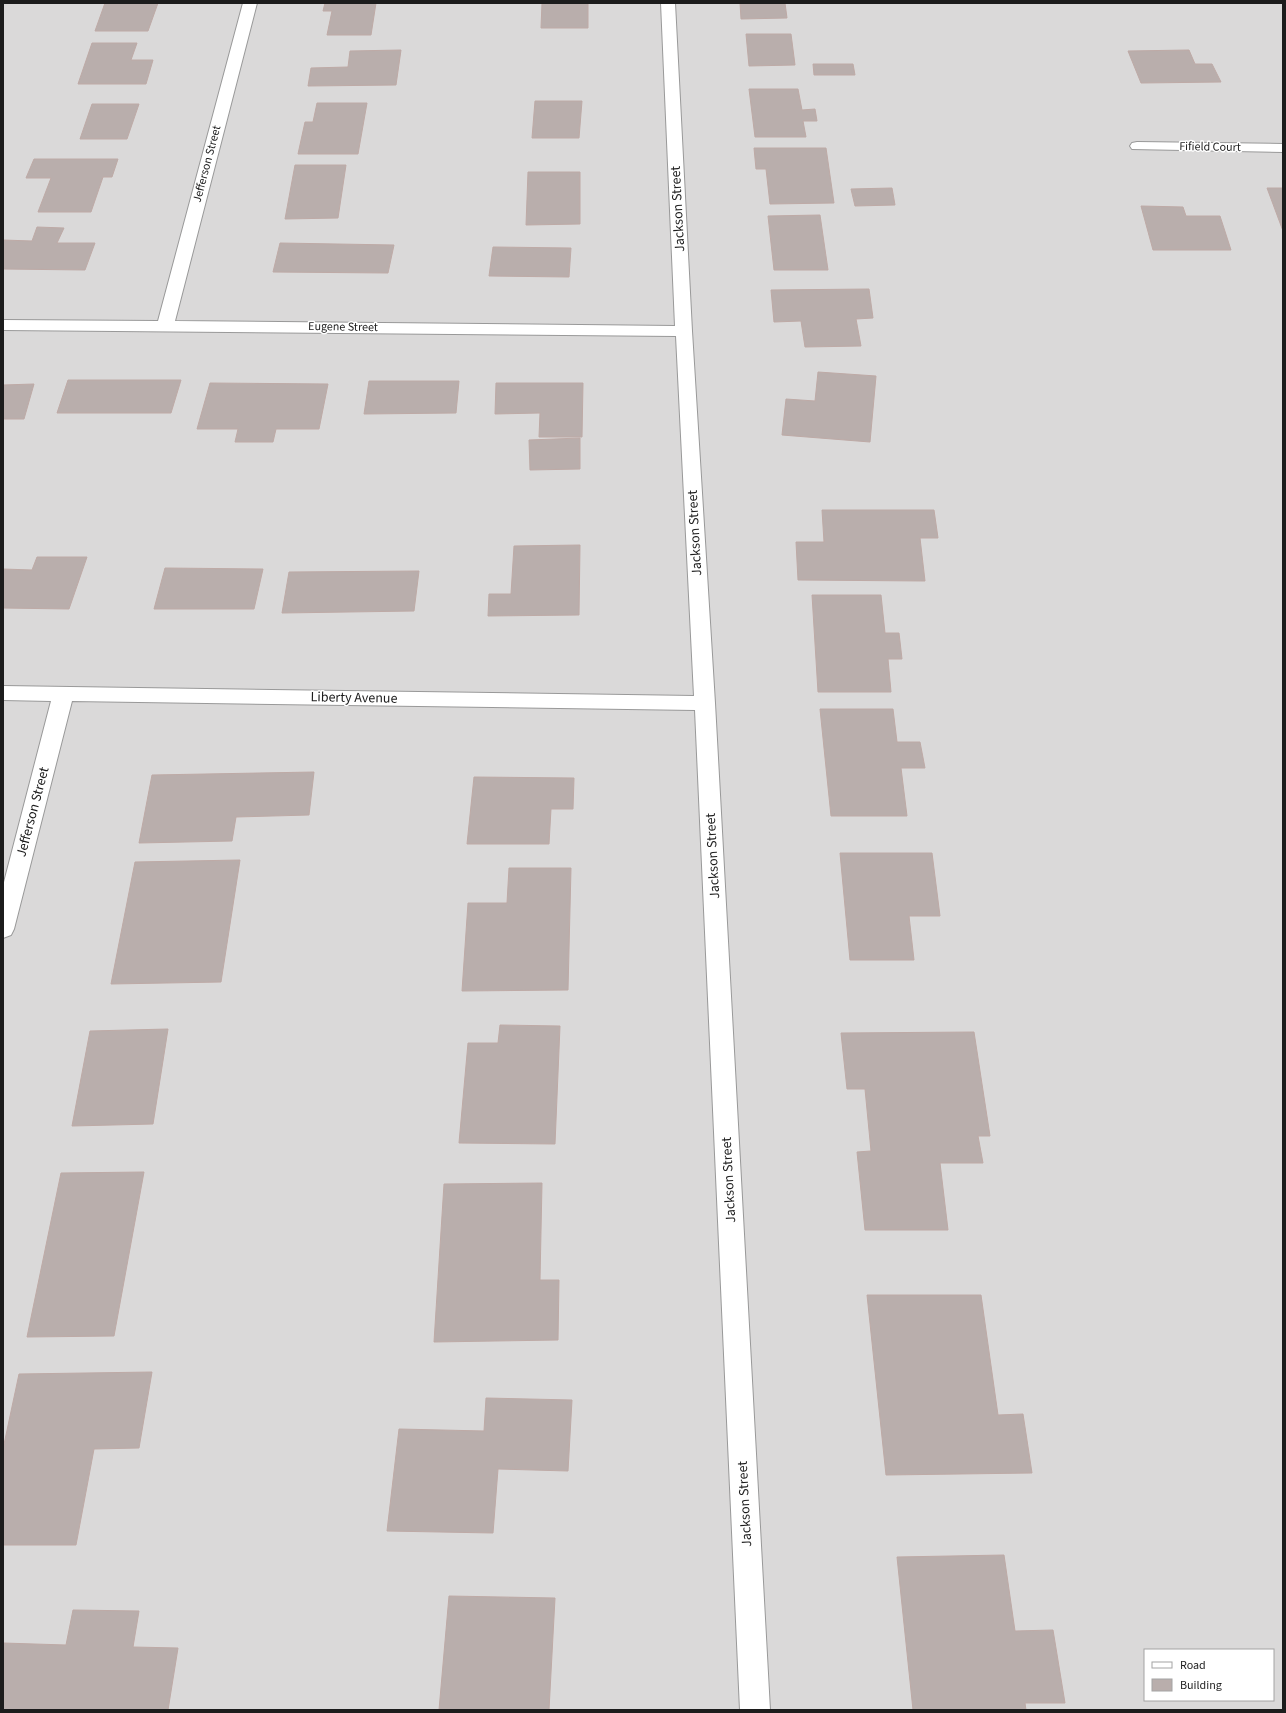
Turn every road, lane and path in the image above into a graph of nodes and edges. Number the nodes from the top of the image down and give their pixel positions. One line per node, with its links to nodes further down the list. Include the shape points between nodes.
1 (250, 3): 6 (street, Jefferson Street)
2 (668, 3): 7 (street, Jackson Street)
3 (1136, 146): 4 (street, Fifield Court)
4 (1283, 148)
5 (3, 325): 6 (street, Eugene Street)
6 (165, 326): 7 (street, Eugene Street)
7 (684, 331): 10 (street, Jackson Street)
8 (3, 693): 9 (street, Liberty Avenue)
9 (63, 695): 10 (street, Liberty Avenue); 11 (street, Jefferson Street)
10 (705, 703): 12 (street, Jackson Street)
11 (3, 928)
12 (755, 1710)

